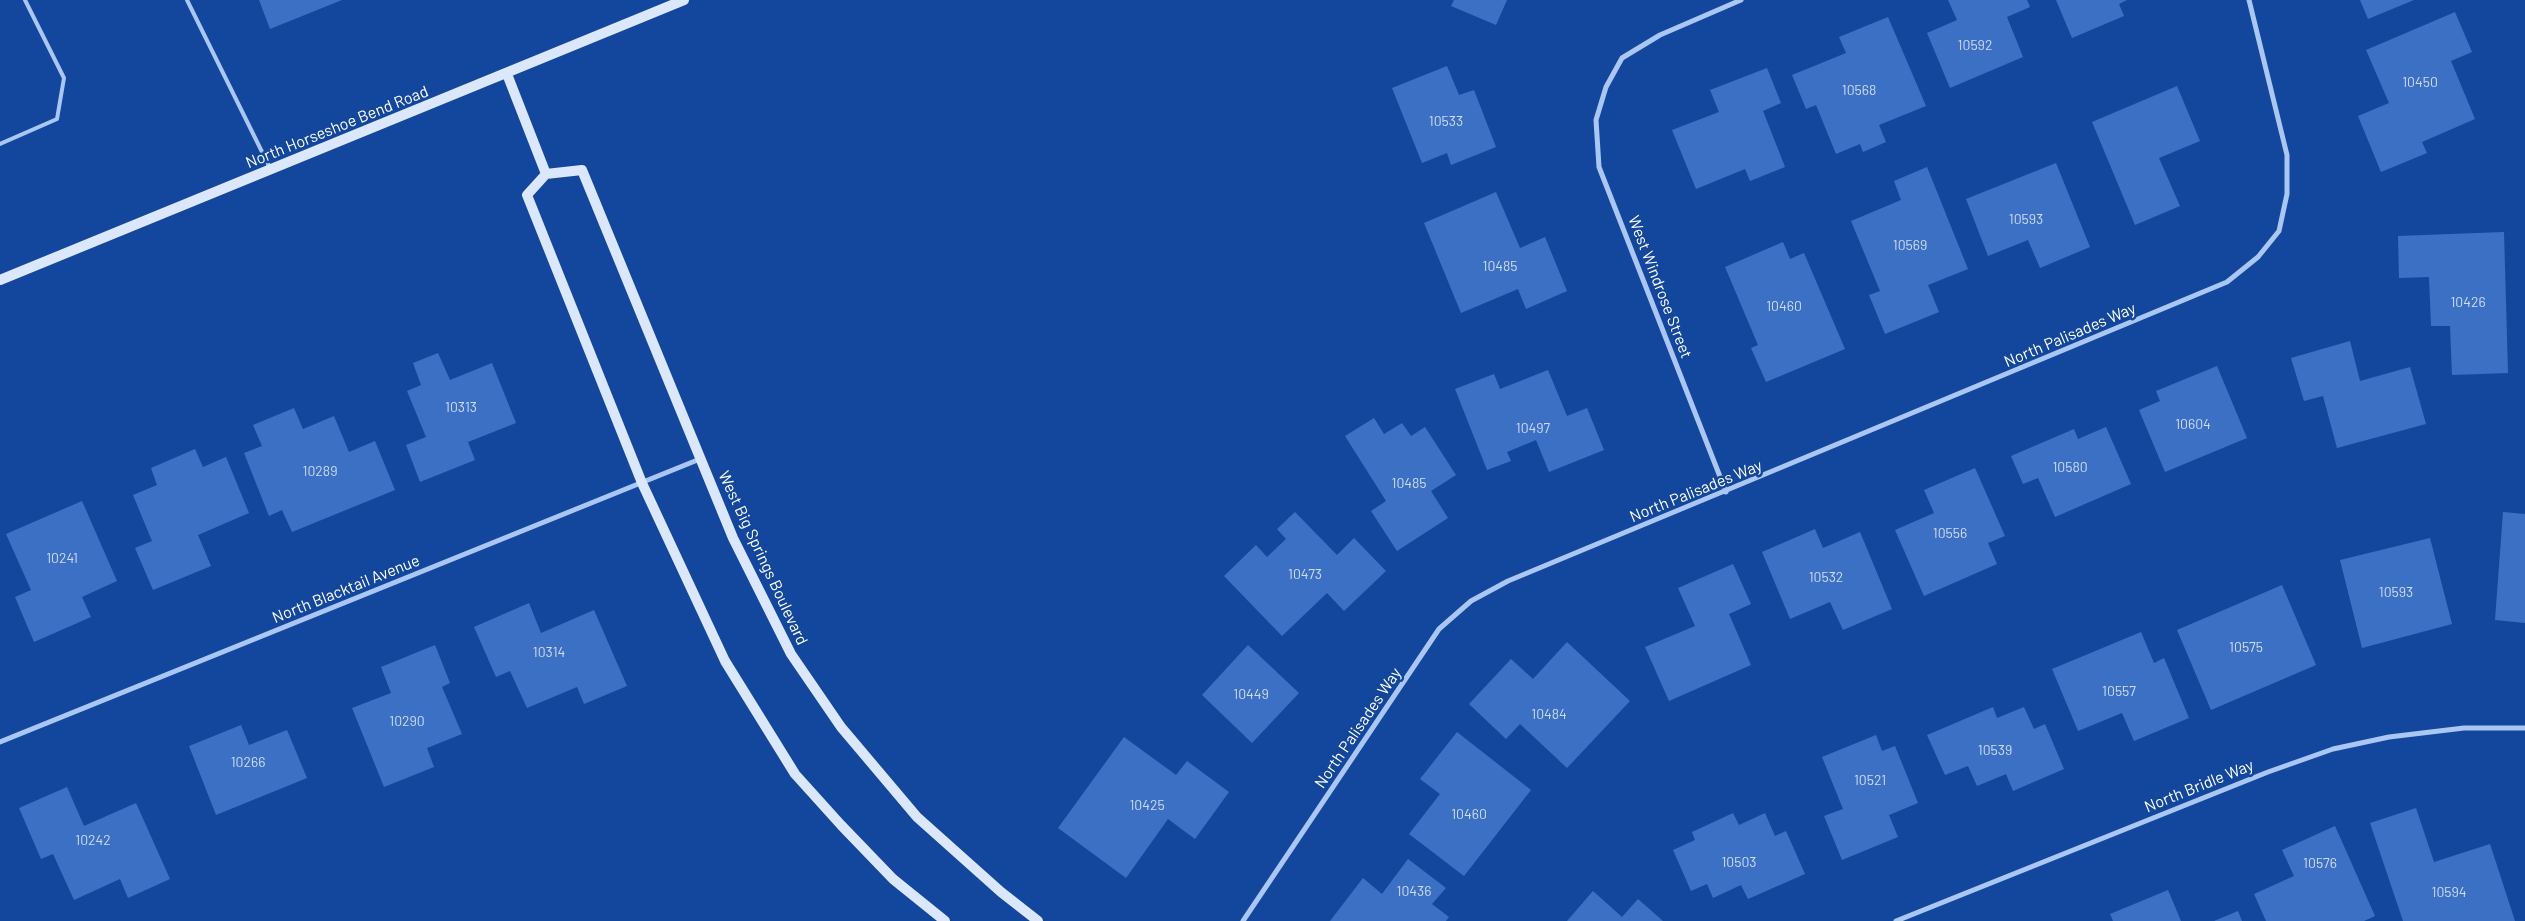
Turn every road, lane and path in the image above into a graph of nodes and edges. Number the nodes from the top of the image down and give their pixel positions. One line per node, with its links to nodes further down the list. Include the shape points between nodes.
1 (25, 0): 7 (lane, via 64,78 57,119)
2 (187, 0): 8 (lane)
3 (684, 0): 6 (street, North Horseshoe Bend Road)
4 (1741, 0): 13 (street, West Windrose Street, via 1660,35 1622,58 1606,87 1596,120 1599,167)
5 (2249, 0): 13 (street, North Palisades Way, via 2287,155 2288,194 2279,231 2258,257 2227,282)
6 (507, 74): 8 (street, North Horseshoe Bend Road); 9 (street)
7 (0, 144)
8 (271, 170): 10 (street, North Horseshoe Bend Road)
9 (546, 174): 11 (street, West Big Springs Boulevard, via 582,170); 12 (street, via 527,195)
10 (0, 280)
11 (701, 459): 12 (street, North Blacktail Avenue); 17 (street, West Big Springs Boulevard, via 733,538 791,654 841,727 917,817 1000,892)
12 (642, 483): 15 (street, North Blacktail Avenue); 16 (street, via 725,661 795,774 893,879)
13 (1726, 492): 18 (street, North Palisades Way, via 1508,581 1471,601 1439,629)
14 (2525, 728): 19 (street, North Bridle Way, via 2464,728 2389,737 2333,749)
15 (0, 742)
16 (945, 921)
17 (1038, 921)
18 (1243, 921)
19 (1896, 921)

